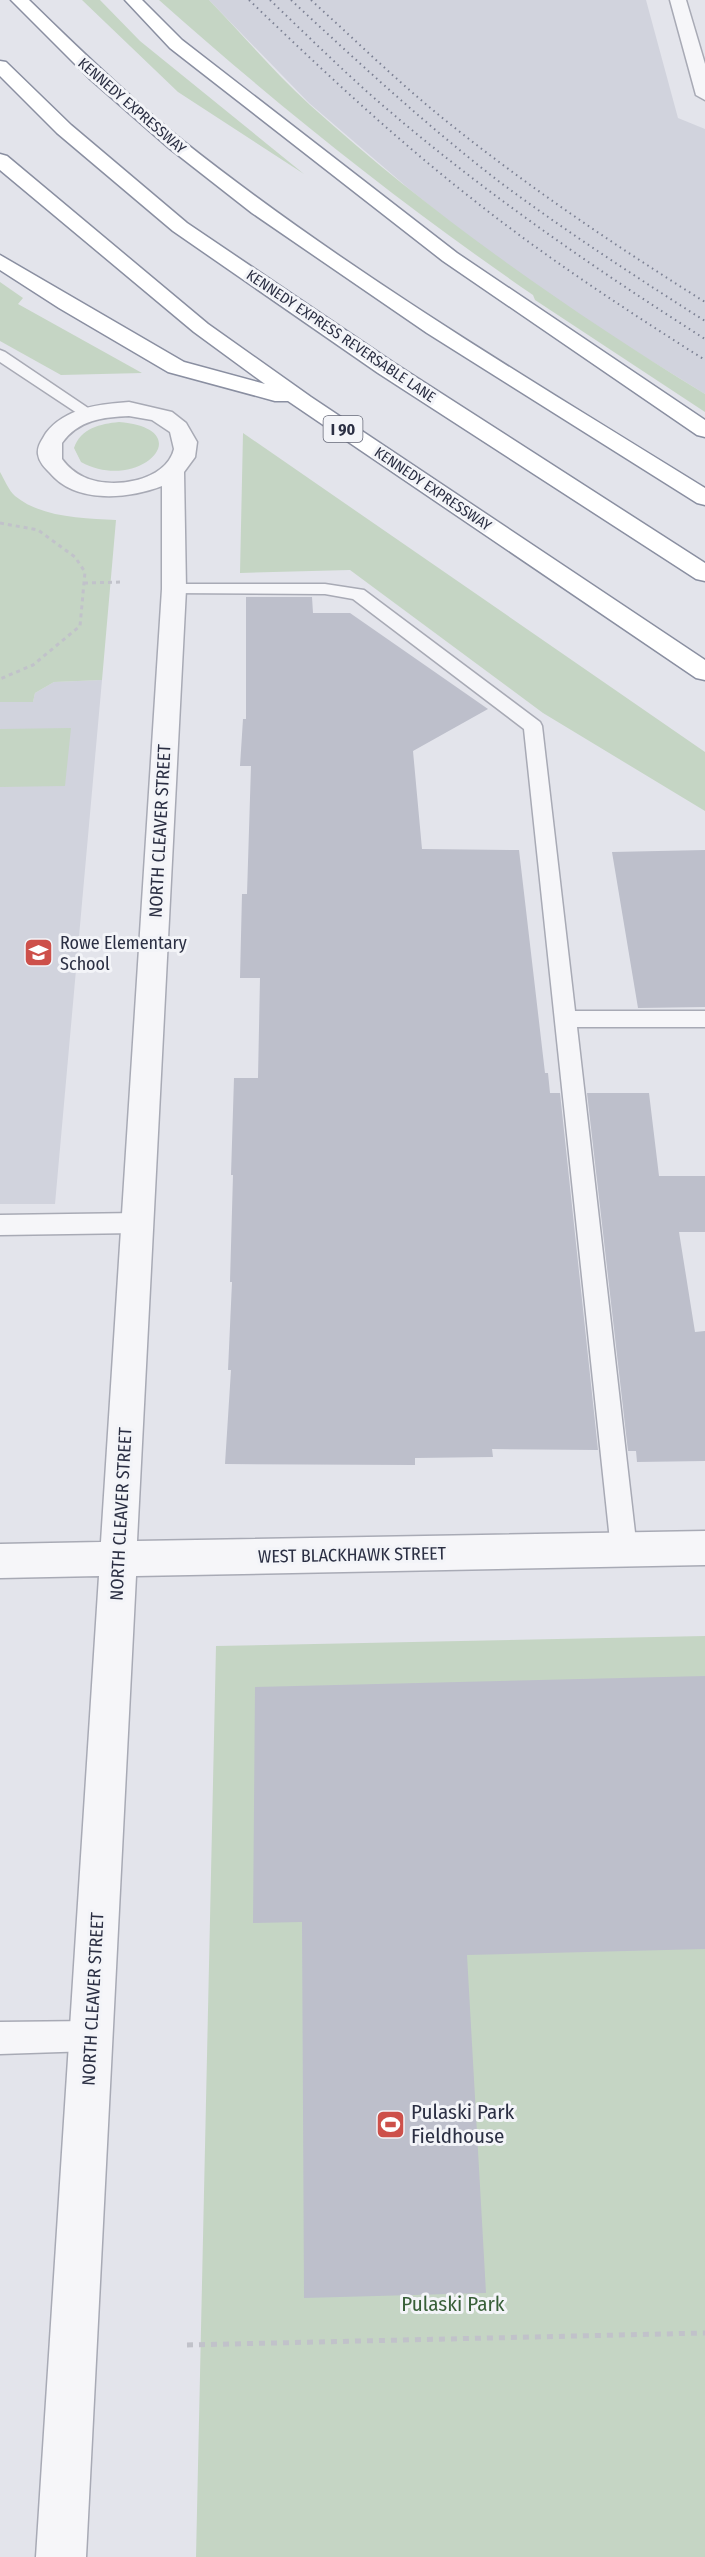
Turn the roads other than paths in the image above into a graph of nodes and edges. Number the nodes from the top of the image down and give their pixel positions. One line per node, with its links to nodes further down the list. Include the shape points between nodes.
1 (19, 0): 13 (highway, KENNEDY EXPRESSWAY, via 175,146 357,279)
2 (133, 0): 11 (highway, via 176,44 450,257)
3 (678, 0): 5 (street)
4 (0, 66): 14 (highway, KENNEDY EXPRESS REVERSABLE LANE, via 64,129 180,227 386,368)
5 (705, 95)
6 (0, 160): 9 (highway, KENNEDY EXPRESSWAY / I 90, via 201,328)
7 (0, 261): 9 (highway, via 176,368)
8 (0, 355): 10 (lane)
9 (303, 402): 16 (highway, KENNEDY EXPRESSWAY / I 90)
10 (88, 414): 12 (street, NORTH CLEAVER STREET, via 108,410 165,417 178,426 187,448); 12 (street, NORTH CLEAVER STREET, via 70,422 50,445 49,458 70,480 89,486 135,487)
11 (705, 430)
12 (173, 471): 15 (street, NORTH CLEAVER STREET)
13 (705, 498)
14 (705, 574)
15 (174, 589): 17 (lane, via 325,589 358,594 533,726); 19 (street, NORTH CLEAVER STREET)
16 (705, 672)
17 (565, 1019): 18 (lane); 22 (lane)
18 (705, 1019)
19 (137, 1223): 20 (lane); 23 (street, NORTH CLEAVER STREET)
20 (0, 1225)
21 (705, 1548): 22 (street, WEST BLACKHAWK STREET)
22 (624, 1550): 23 (street, WEST BLACKHAWK STREET)
23 (118, 1558): 24 (street, WEST BLACKHAWK STREET); 25 (street, NORTH CLEAVER STREET)
24 (0, 1561)
25 (91, 2036): 26 (lane); 27 (street, NORTH CLEAVER STREET)
26 (0, 2038)
27 (61, 2557)

